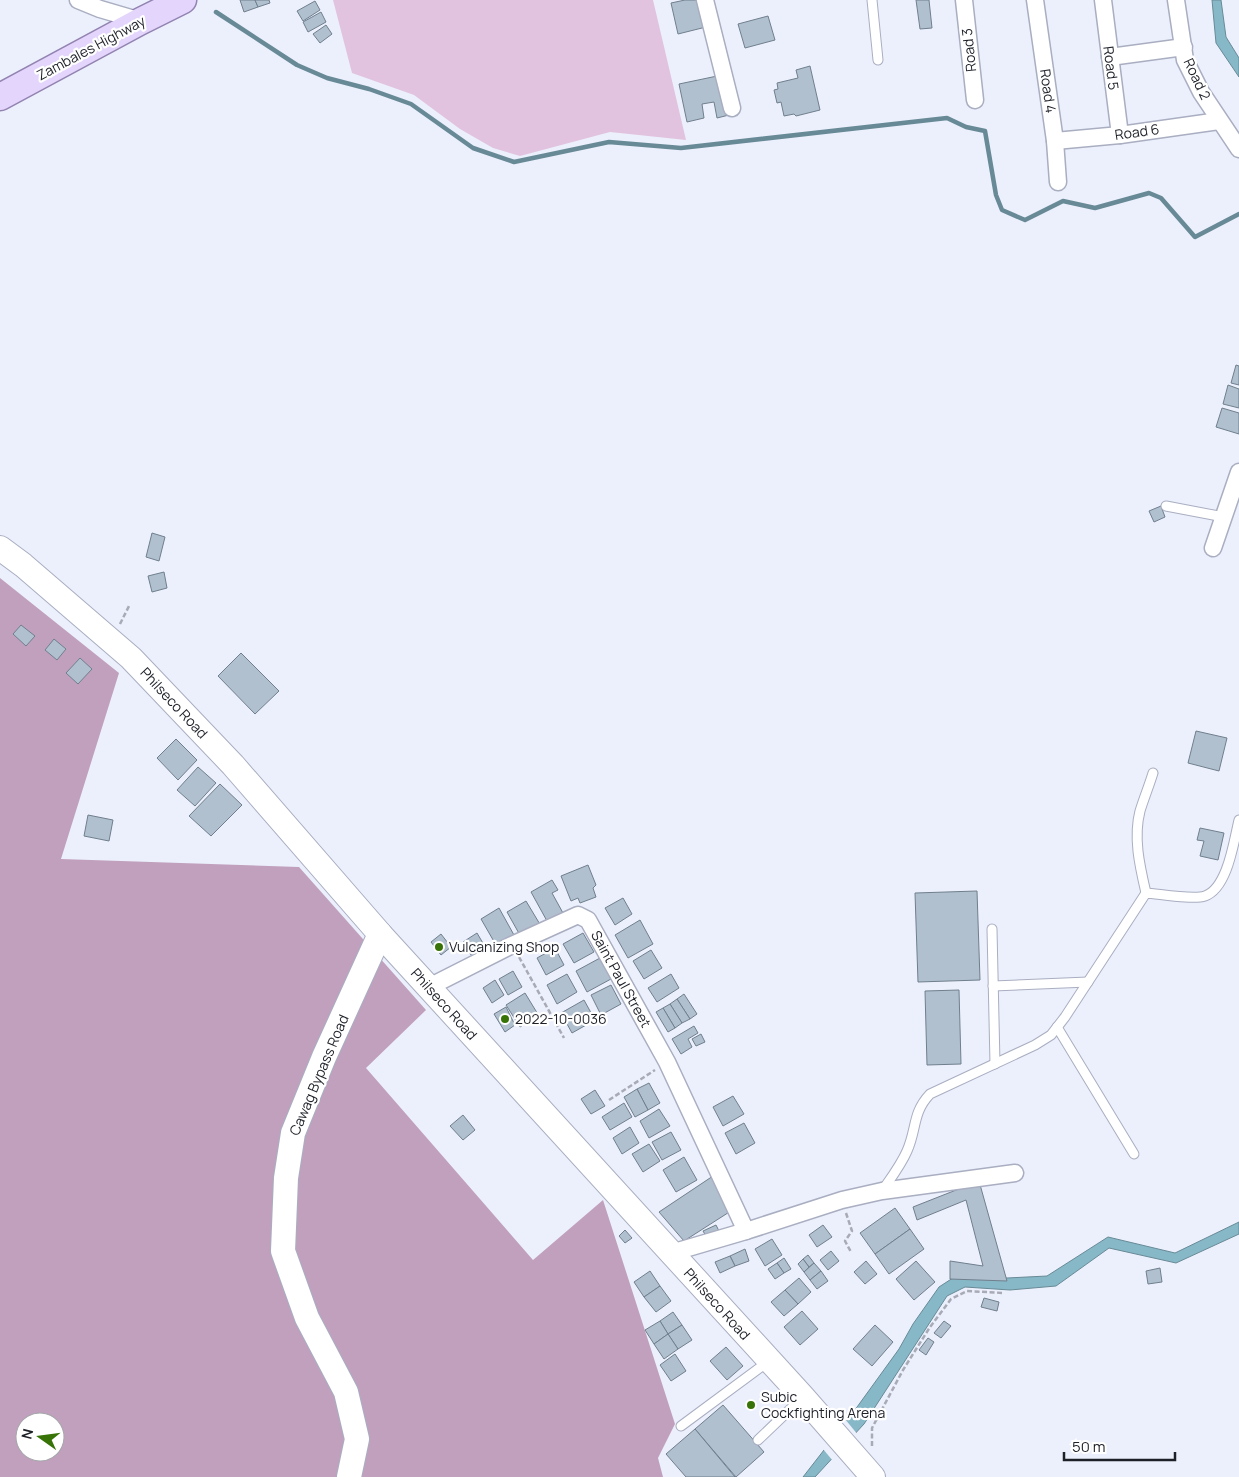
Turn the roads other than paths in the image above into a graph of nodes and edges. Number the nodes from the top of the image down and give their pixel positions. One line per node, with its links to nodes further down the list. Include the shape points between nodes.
1 (78, 0): 9 (street)
2 (183, 0): 9 (main road, Zambales Highway)
3 (705, 0): 15 (street)
4 (872, 0): 12 (lane)
5 (964, 0): 14 (street, Road 3)
6 (1035, 0): 18 (street, Road 4)
7 (1103, 0): 11 (street, Road 5)
8 (1176, 0): 10 (street, Road 2)
9 (141, 21): 13 (main road, Zambales Highway)
10 (1184, 47): 11 (street); 16 (street, Road 2, via 1189,68)
11 (1110, 57): 17 (street, Road 5)
12 (878, 60)
13 (0, 97)
14 (975, 100)
15 (732, 108)
16 (1219, 121): 17 (street, Road 6); 19 (street, Road 2)
17 (1120, 135): 18 (street, Road 6)
18 (1055, 141): 20 (street, Road 4)
19 (1239, 149)
20 (1058, 182)
21 (1239, 472): 23 (street)
22 (1166, 506): 23 (lane)
23 (1224, 517): 25 (street)
24 (0, 548): 30 (street, Philseco Road, via 131,658 233,765)
25 (1213, 548)
26 (1153, 773): 28 (lane, via 1140,812 1138,831 1139,862)
27 (1239, 820): 28 (lane, via 1224,878 1206,896)
28 (1146, 893): 31 (lane)
29 (992, 929): 32 (lane)
30 (380, 934): 33 (street, Philseco Road); 45 (street, Cawag Bypass Road, via 296,1125 286,1178 283,1251 307,1318 346,1392 357,1439)
31 (1088, 982): 32 (lane); 34 (lane)
32 (993, 986): 35 (lane)
33 (429, 988): 39 (street, Saint Paul Street, via 578,915 588,920 667,1062); 40 (street, Philseco Road)
34 (1057, 1027): 35 (lane, via 1035,1045); 36 (lane)
35 (995, 1064): 38 (lane, via 930,1094 921,1104 908,1149)
36 (1134, 1154)
37 (1015, 1173): 38 (street)
38 (882, 1191): 39 (street, via 842,1200)
39 (746, 1231): 40 (street)
40 (671, 1253): 41 (street, Philseco Road)
41 (769, 1361): 42 (street, Philseco Road); 43 (lane)
42 (809, 1405): 44 (lane); 46 (street, Philseco Road, via 864,1452)
43 (681, 1426)
44 (758, 1440)
45 (350, 1477)
46 (872, 1477)

